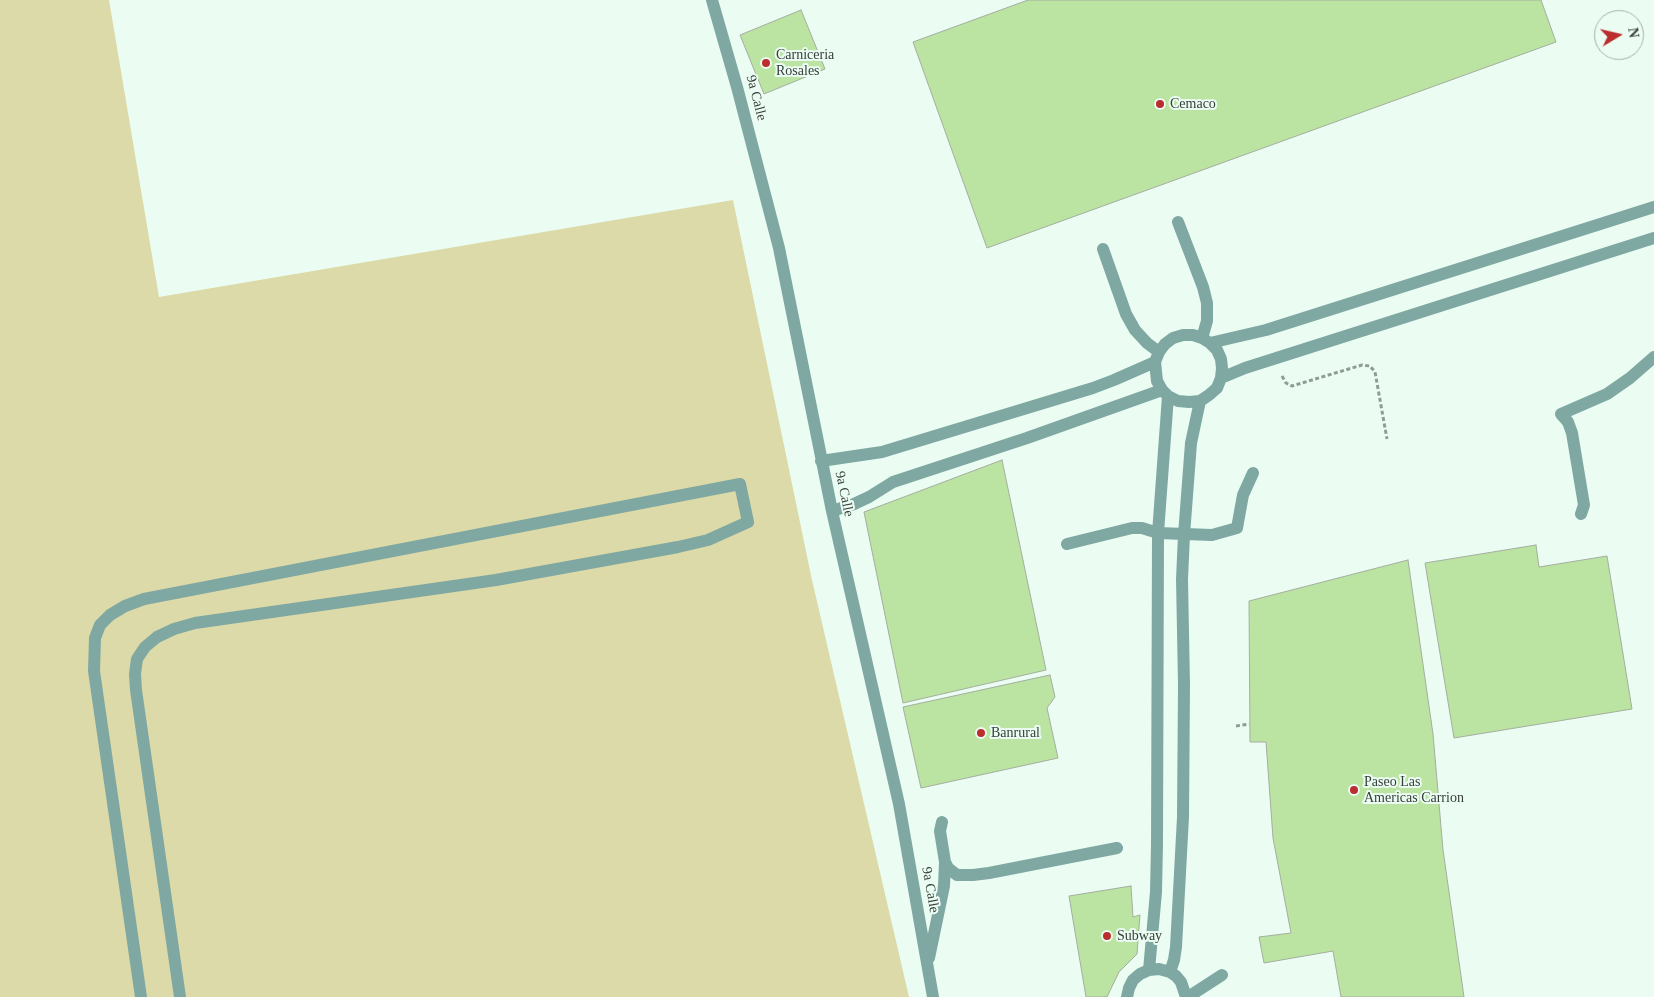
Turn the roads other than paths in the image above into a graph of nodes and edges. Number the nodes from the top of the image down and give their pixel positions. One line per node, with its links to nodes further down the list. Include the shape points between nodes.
1 (712, 0): 12 (street, 9a Calle, via 779,248)
2 (1654, 207): 6 (street, via 1266,330)
3 (1178, 222): 6 (street, via 1207,303)
4 (1654, 238): 9 (street, via 1275,357)
5 (1103, 249): 7 (street, via 1126,314)
6 (1206, 340): 7 (street, via 1193,335 1173,338); 9 (street, via 1221,359)
7 (1157, 357): 10 (street, via 1157,381); 12 (street, via 1093,388 882,452)
8 (1654, 357): 15 (street, via 1608,394 1561,414 1568,422 1575,452 1584,505)
9 (1221, 378): 11 (street, via 1217,388)
10 (1165, 393): 11 (street, via 1178,401); 14 (street, via 893,482 854,504); 16 (street)
11 (1200, 401): 17 (street, via 1191,443)
12 (822, 461): 14 (street, 9a Calle)
13 (1253, 473): 17 (street, via 1243,495 1237,528 1212,535)
14 (832, 510): 22 (street, 9a Calle, via 899,804)
15 (1581, 514)
16 (1158, 533): 17 (street); 18 (street, via 1132,528); 23 (street, via 1157,834)
17 (1184, 535): 24 (street, via 1183,817 1176,947)
18 (1067, 544)
19 (942, 822): 21 (street, via 940,831)
20 (1117, 848): 21 (street, via 973,875 957,875)
21 (945, 862): 22 (street, via 940,913)
22 (928, 965): 28 (street, 9a Calle)
23 (1149, 970): 24 (street); 29 (street, via 1133,980)
24 (1170, 972): 30 (street, via 1181,982)
25 (1222, 975): 30 (street)
26 (141, 997): 27 (street, via 94,671 94,638 100,625 110,616 144,599 740,484 748,522 708,540 496,580 195,623 174,629 144,647 137,659 136,690)
27 (180, 997)
28 (933, 997)
29 (1127, 997)
30 (1187, 997)

